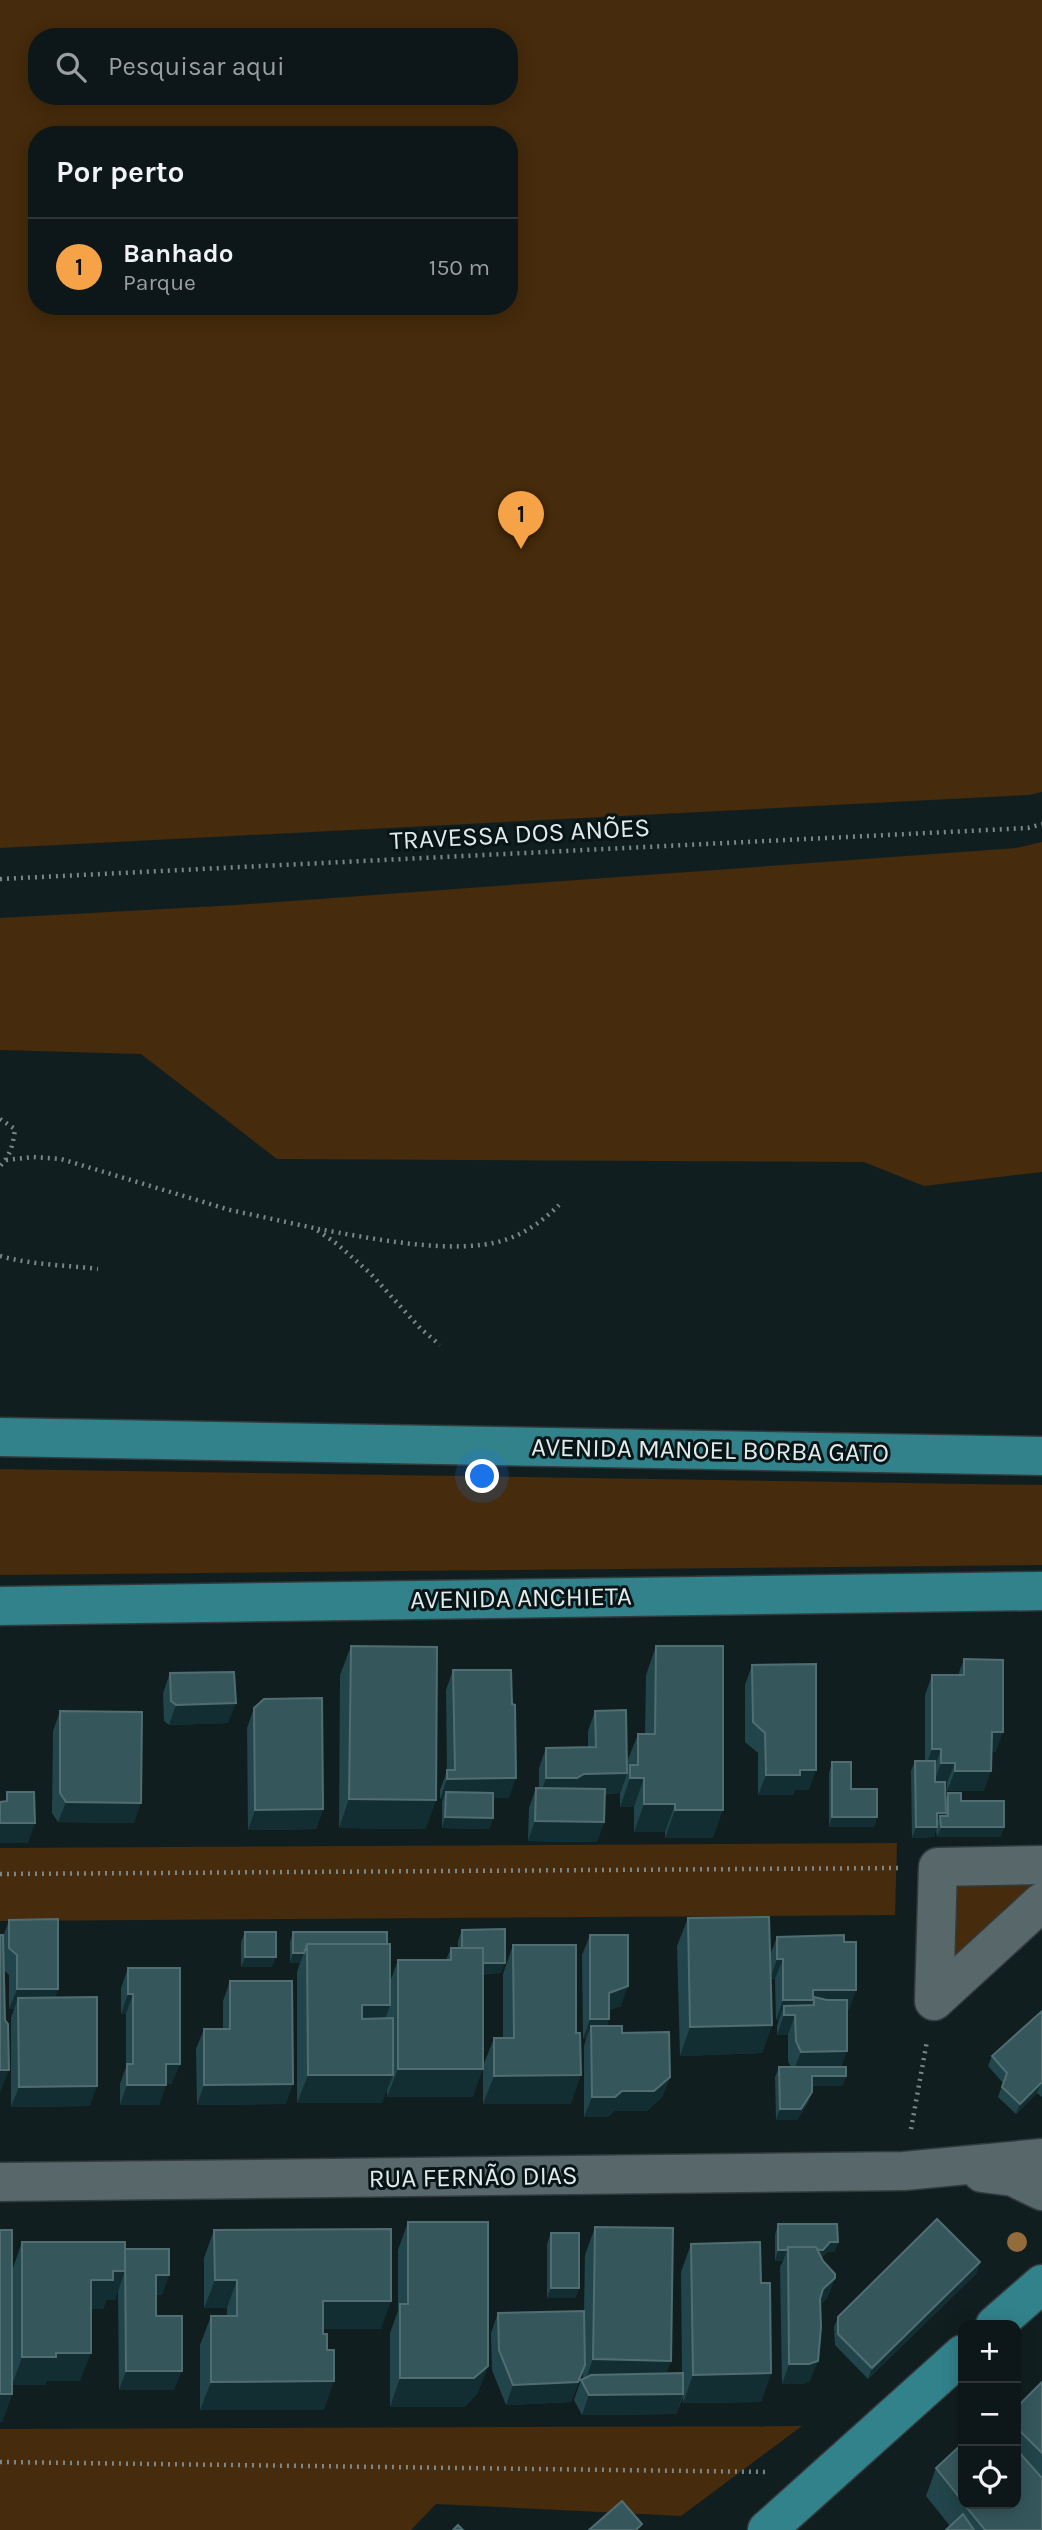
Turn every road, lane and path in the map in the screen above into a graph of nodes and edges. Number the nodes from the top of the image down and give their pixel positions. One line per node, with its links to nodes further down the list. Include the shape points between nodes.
1 (1042, 824): 2 (path, TRAVESSA DOS ANÕES)
2 (0, 879)
3 (0, 1119): 4 (path, via 15,1129)
4 (6, 1160): 5 (path); 7 (path, via 61,1159 216,1206)
5 (0, 1166)
6 (559, 1205): 7 (path, via 543,1221 505,1240 474,1245 429,1245)
7 (314, 1228): 10 (path, via 370,1273)
8 (0, 1256): 9 (path, via 26,1263)
9 (98, 1269)
10 (440, 1345)
11 (0, 1437): 12 (main road, AVENIDA MANOEL BORBA GATO)
12 (1042, 1456)
13 (1042, 1591): 14 (main road, AVENIDA ANCHIETA)
14 (0, 1606)
15 (1042, 1865): 16 (street)
16 (937, 1867): 17 (path); 19 (street)
17 (0, 1874)
18 (1042, 1902): 19 (street)
19 (934, 2001): 22 (path)
20 (1042, 2158): 21 (street, RUA FERNÃO DIAS)
21 (945, 2168): 22 (street, RUA FERNÃO DIAS); 24 (street, RUA FERNÃO DIAS, via 1013,2177)
22 (904, 2171): 23 (street, RUA FERNÃO DIAS)
23 (0, 2182)
24 (1042, 2191)
25 (1042, 2284): 26 (main road)
26 (1001, 2320)
27 (958, 2358): 29 (main road)
28 (0, 2462): 29 (path)
29 (829, 2472): 30 (main road)
30 (767, 2530)

